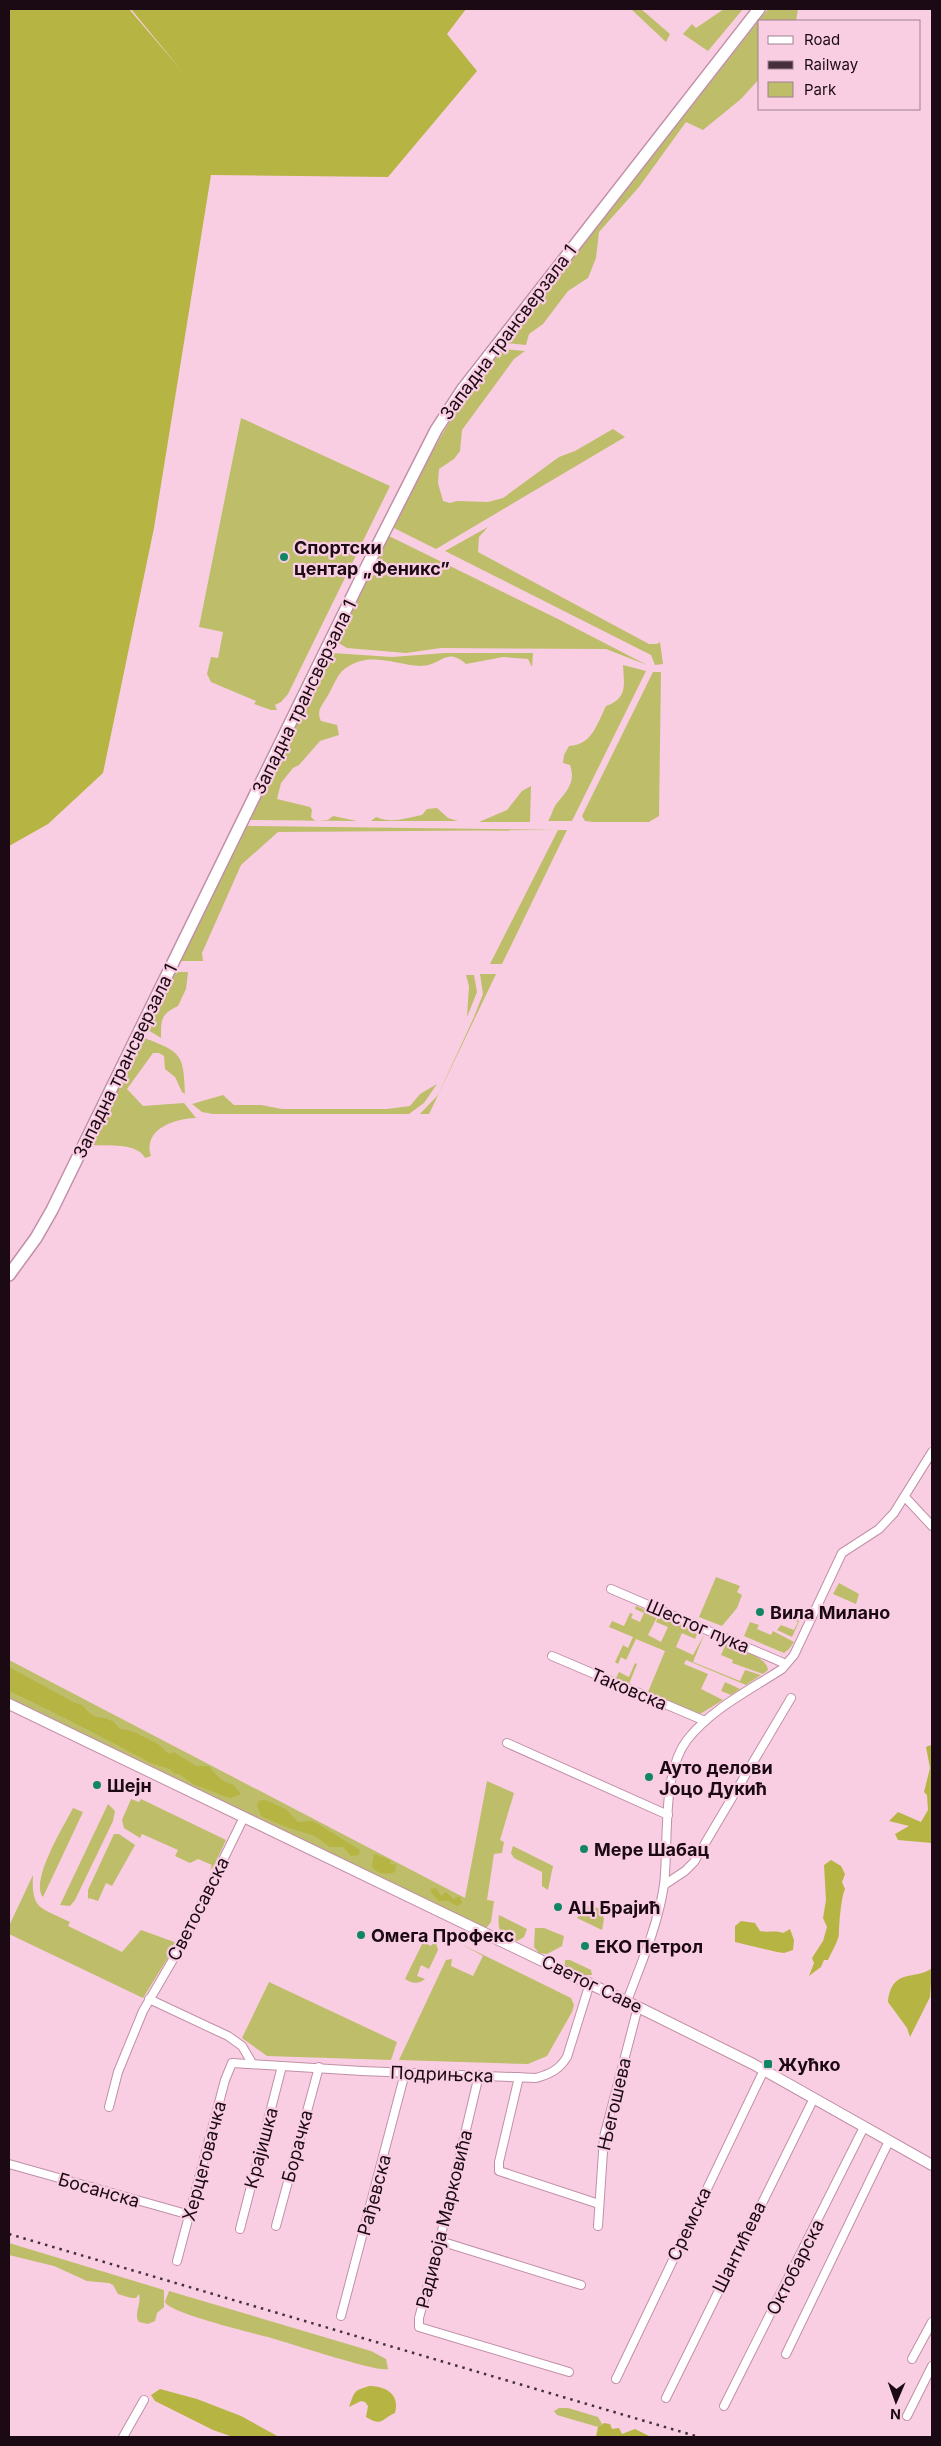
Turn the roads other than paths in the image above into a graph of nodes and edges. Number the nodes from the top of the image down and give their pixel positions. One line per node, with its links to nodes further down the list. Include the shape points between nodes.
1 (759, 9): 2 (main road, Западна трансверзала 1, via 467,382 436,430 52,1210)
2 (9, 1275)
3 (932, 1452): 4 (street)
4 (905, 1497): 5 (street); 8 (street, via 879,1529 842,1553 794,1655)
5 (932, 1526)
6 (610, 1589): 8 (street, Шестог пука)
7 (552, 1656): 11 (street, Таковска)
8 (786, 1664): 11 (street)
9 (791, 1698): 15 (street, via 694,1862)
10 (9, 1704): 14 (street, Светог Саве)
11 (705, 1721): 13 (street, via 686,1741 680,1753 671,1786)
12 (507, 1743): 13 (street)
13 (668, 1815): 15 (street)
14 (244, 1817): 16 (street, Светог Саве); 17 (street, Светосавска, via 182,1944)
15 (664, 1885): 18 (street, via 651,1936)
16 (590, 1983): 18 (street, Светог Саве); 27 (street, Подрињска, via 562,2066 551,2074 536,2078)
17 (149, 1999): 21 (street, via 228,2036 242,2046); 29 (street, Светосавска, via 124,2057)
18 (627, 2001): 19 (street, Светог Саве)
19 (638, 2007): 24 (street, Светог Саве); 34 (street, Његошева, via 604,2137)
20 (232, 2063): 21 (street, Подрињска); 35 (street, Херцеговачка)
21 (252, 2063): 22 (street, Подрињска)
22 (282, 2066): 23 (street, Подрињска); 38 (street, Крајишка)
23 (319, 2067): 25 (street, Подрињска); 36 (street, Борачка)
24 (764, 2070): 28 (street, Светог Саве); 48 (street, Сремска)
25 (405, 2073): 26 (street, Подрињска); 42 (street, Рађевска)
26 (479, 2075): 27 (street, Подрињска); 39 (street, Радивоја Марковића)
27 (519, 2077): 34 (street, via 499,2171)
28 (814, 2098): 30 (street, Светог Саве); 49 (street, Шантићева)
29 (109, 2107)
30 (864, 2127): 31 (street, Светог Саве); 51 (street, Октобарска)
31 (889, 2141): 33 (street, Светог Саве); 44 (street)
32 (9, 2164): 35 (street, Босанска)
33 (932, 2166)
34 (599, 2204): 37 (street, Његошева)
35 (190, 2215): 40 (street, Херцеговачка)
36 (276, 2226)
37 (598, 2226)
38 (240, 2229)
39 (440, 2241): 41 (street); 47 (street, Радивоја Марковића, via 419,2327)
40 (178, 2261)
41 (581, 2285)
42 (341, 2316)
43 (932, 2322): 45 (street)
44 (786, 2354)
45 (912, 2359)
46 (932, 2366): 52 (street)
47 (569, 2372)
48 (616, 2379)
49 (666, 2398)
50 (144, 2400): 53 (street)
51 (724, 2406)
52 (908, 2416)
53 (123, 2437)

